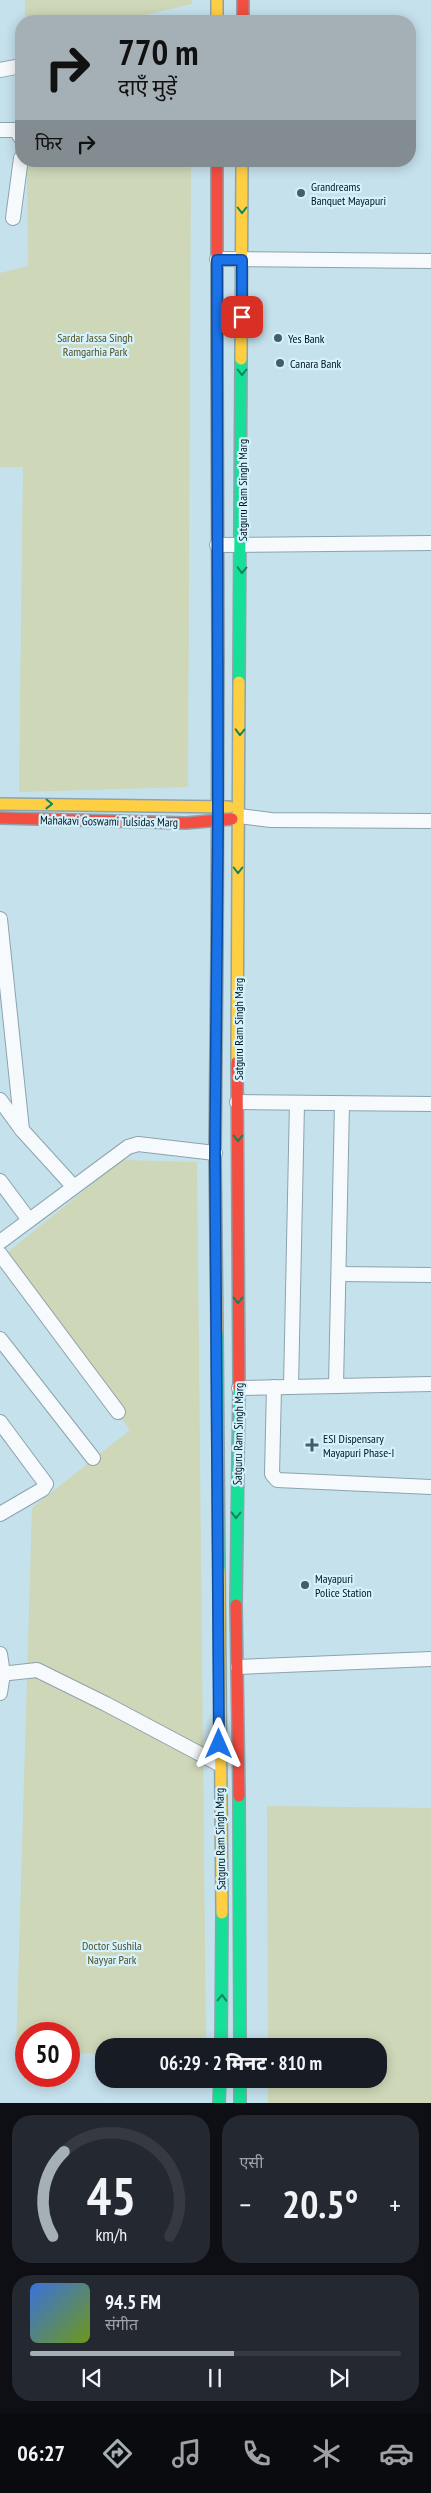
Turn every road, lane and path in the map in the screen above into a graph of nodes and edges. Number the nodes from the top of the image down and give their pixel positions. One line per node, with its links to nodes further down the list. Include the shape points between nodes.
1 (217, 0): 3 (main road)
2 (243, 0): 4 (main road)
3 (217, 15)
4 (243, 15)
5 (15, 67): 6 (street)
6 (0, 70)
7 (0, 129): 8 (street)
8 (15, 130)
9 (20, 167): 12 (street)
10 (217, 167): 13 (main road, Satguru Ram Singh Marg)
11 (242, 167): 14 (main road, Satguru Ram Singh Marg, one-way to 14)
12 (13, 218)
13 (217, 260): 14 (street); 17 (main road, Satguru Ram Singh Marg)
14 (242, 260): 15 (street); 18 (main road, Satguru Ram Singh Marg, one-way to 18)
15 (431, 261)
16 (431, 543): 18 (street)
17 (217, 545): 18 (street); 20 (main road, Satguru Ram Singh Marg)
18 (242, 545): 21 (main road, Satguru Ram Singh Marg, one-way to 21)
19 (0, 804): 20 (main road, Mahakavi Goswami Tulsidas Marg, one-way to 20)
20 (217, 808): 21 (main road, Mahakavi Goswami Tulsidas Marg); 23 (main road, Satguru Ram Singh Marg)
21 (239, 816): 23 (main road, Mahakavi Goswami Tulsidas Marg); 24 (street, via 271,820); 29 (main road, Satguru Ram Singh Marg, one-way to 29)
22 (0, 818): 23 (main road, Mahakavi Goswami Tulsidas Marg)
23 (218, 821): 34 (main road, Satguru Ram Singh Marg)
24 (431, 821)
25 (0, 919): 27 (street)
26 (0, 1020): 27 (street)
27 (12, 1036): 33 (street)
28 (0, 1100): 33 (street)
29 (238, 1102): 30 (street); 47 (main road, Satguru Ram Singh Marg, one-way to 47)
30 (297, 1103): 31 (street); 44 (street)
31 (342, 1104): 32 (street); 40 (street)
32 (431, 1104)
33 (22, 1130): 36 (street)
34 (215, 1153): 36 (street, via 138,1144 128,1147); 58 (main road, Satguru Ram Singh Marg)
35 (0, 1182): 37 (street)
36 (73, 1186): 37 (street)
37 (29, 1220): 38 (street)
38 (0, 1242)
39 (0, 1254): 48 (street)
40 (339, 1274): 41 (street); 45 (street)
41 (431, 1275)
42 (0, 1339): 50 (street)
43 (431, 1384): 45 (street)
44 (291, 1386): 45 (street); 46 (street)
45 (336, 1386)
46 (274, 1387): 47 (street); 51 (street, via 272,1474 277,1480)
47 (239, 1388): 55 (main road, Satguru Ram Singh Marg, one-way to 55, via 235,1565)
48 (118, 1412)
49 (0, 1422): 52 (street, via 45,1481 43,1489)
50 (93, 1458)
51 (431, 1486)
52 (0, 1514)
53 (0, 1654): 56 (street)
54 (431, 1659): 55 (street)
55 (238, 1668): 60 (main road, Satguru Ram Singh Marg)
56 (1, 1674): 57 (street); 58 (street, via 37,1670)
57 (0, 1693)
58 (219, 1764): 59 (main road, Satguru Ram Singh Marg, one-way to 58)
59 (221, 2038)
60 (240, 2038)
61 (220, 2088): 63 (main road)
62 (240, 2088): 64 (main road)
63 (219, 2103)
64 (240, 2103)

